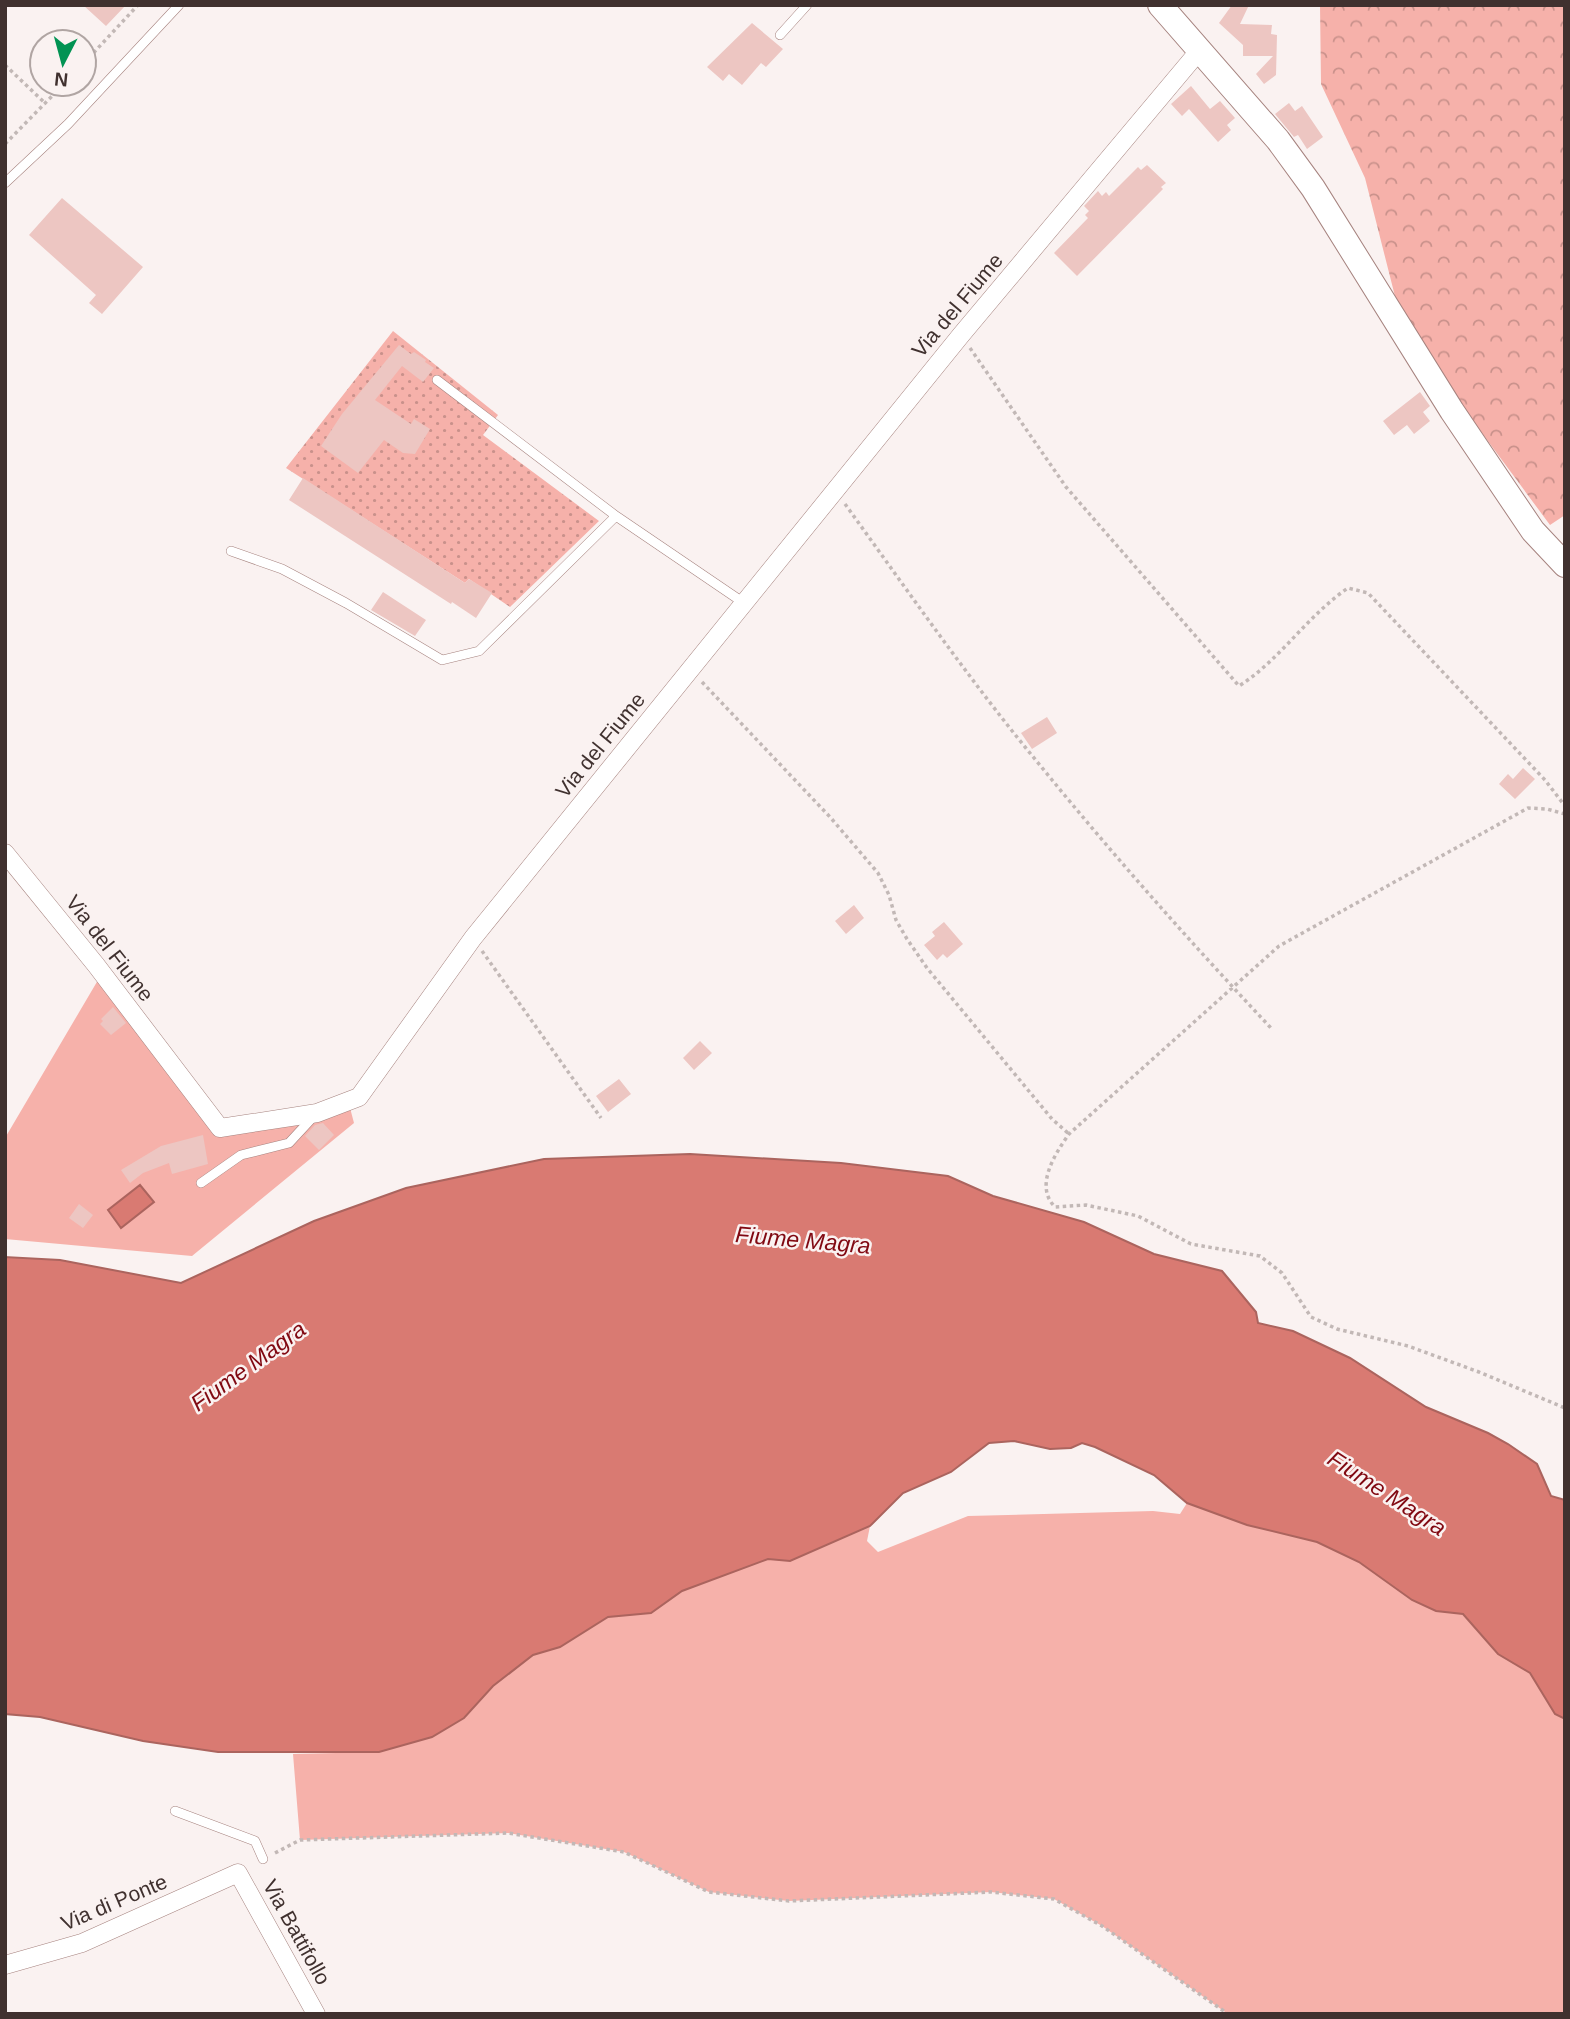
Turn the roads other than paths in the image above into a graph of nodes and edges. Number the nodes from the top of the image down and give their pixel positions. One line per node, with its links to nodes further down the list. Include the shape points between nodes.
1 (179, 5): 6 (lane, via 68,124)
2 (807, 5): 4 (lane)
3 (1160, 5): 5 (main road)
4 (780, 35)
5 (1199, 51): 10 (main road, via 1313,188 1452,411 1533,531); 11 (street, Via del Fiume)
6 (5, 183)
7 (436, 380): 8 (lane)
8 (616, 516): 9 (lane, via 479,651 442,660 282,569); 11 (lane)
9 (231, 551)
10 (1565, 565)
11 (744, 603): 13 (street, Via del Fiume, via 473,938 359,1097)
12 (5, 853): 13 (street, Via del Fiume, via 220,1128)
13 (317, 1113): 14 (lane, via 289,1143 241,1155)
14 (201, 1183)
15 (175, 1811): 16 (lane, via 255,1841)
16 (263, 1859)
17 (238, 1872): 18 (street, Via di Ponte, via 82,1943); 19 (street, Via Battifollo)
18 (5, 1965)
19 (316, 2014)

